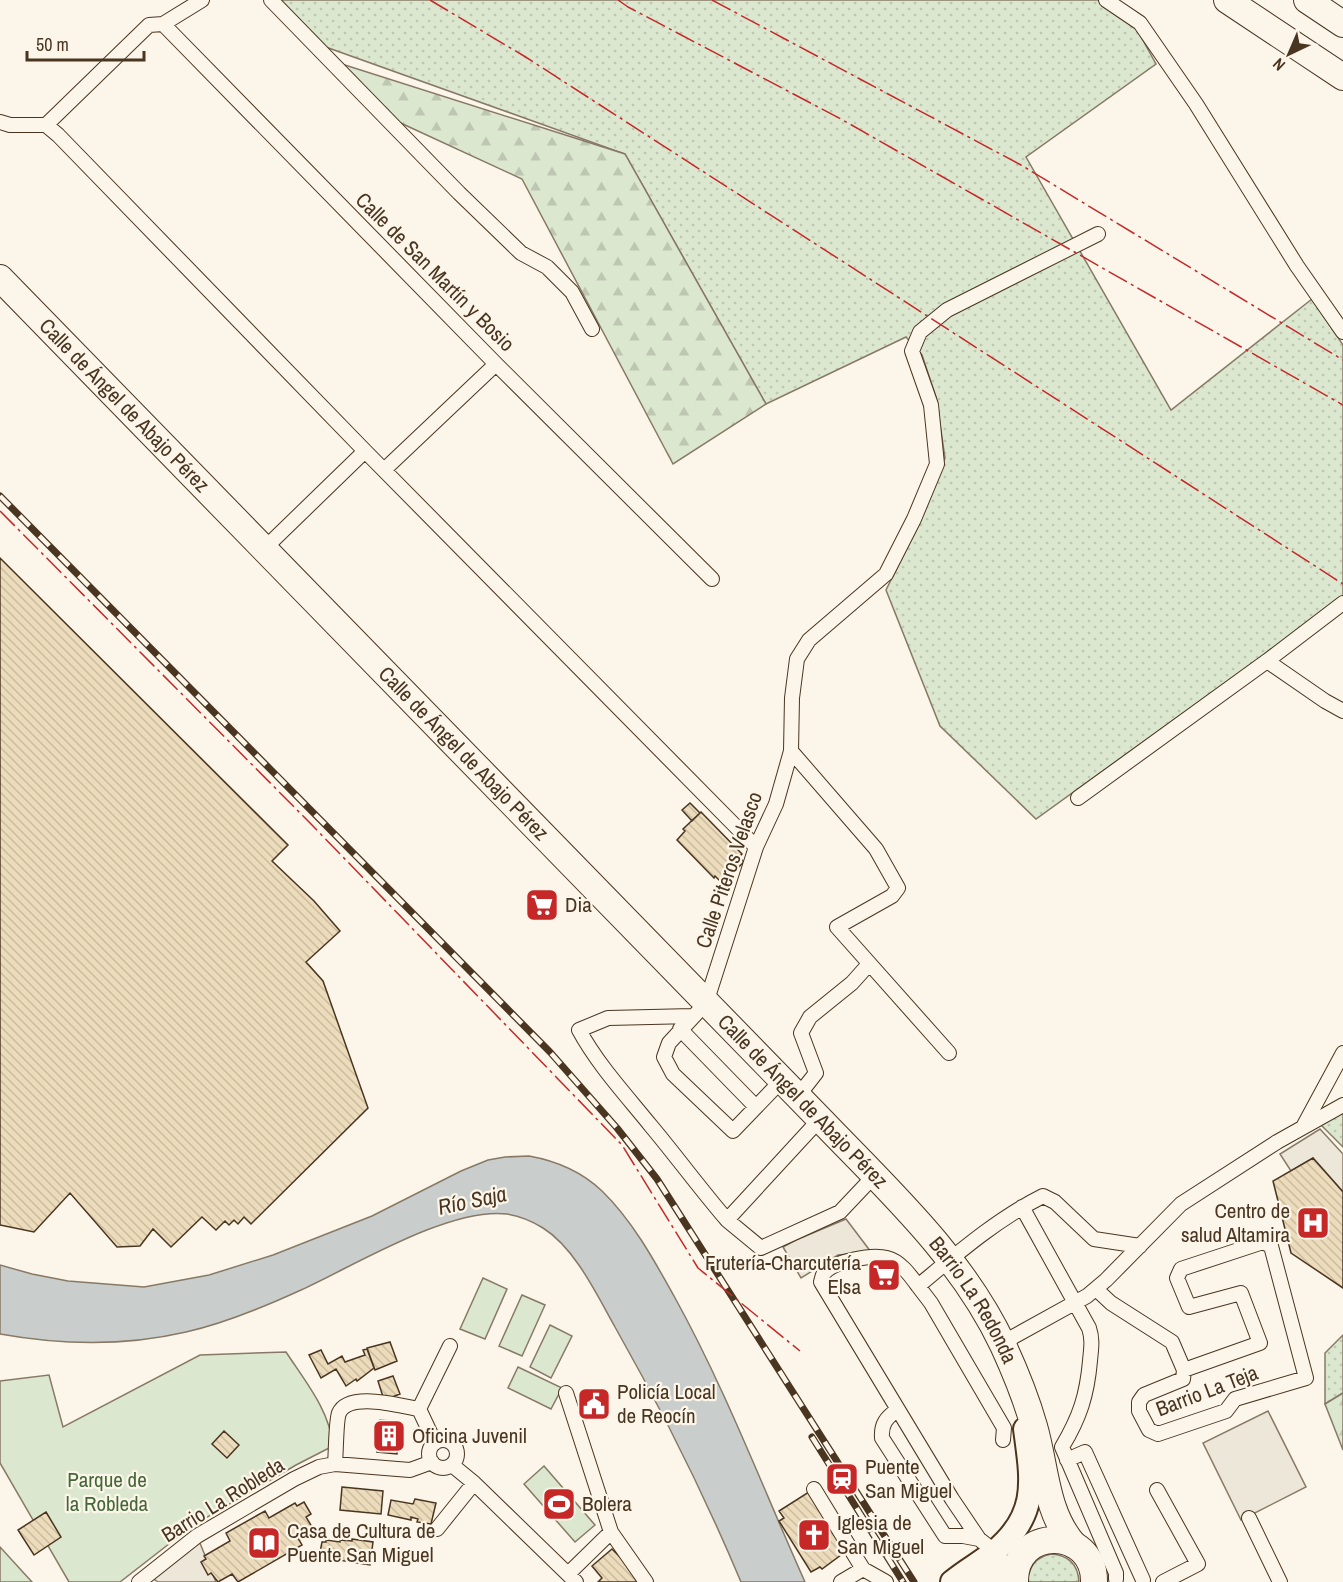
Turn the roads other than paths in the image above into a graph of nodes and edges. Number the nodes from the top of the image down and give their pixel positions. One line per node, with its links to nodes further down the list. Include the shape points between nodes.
1 (202, 0): 6 (street)
2 (271, 0): 13 (street, via 459,193 521,253 547,267 572,292)
3 (1106, 0): 14 (street, via 1140,23)
4 (1227, 0): 8 (highway)
5 (1307, 0): 7 (highway)
6 (163, 24): 10 (street, via 149,26); 15 (street, Calle de San Martín y Bosio)
7 (1343, 24)
8 (1343, 77)
9 (0, 122): 10 (street)
10 (46, 125): 16 (street)
11 (1098, 234): 23 (street, Calle Piteros Velasco, via 947,310 920,332 912,351 931,405 937,464 886,574 809,640 797,659)
12 (0, 278): 18 (highway, Calle de Ángel de Abajo Pérez)
13 (592, 329)
14 (1343, 332)
15 (496, 364): 17 (street); 19 (street, Calle de San Martín y Bosio)
16 (365, 451): 17 (street); 18 (street)
17 (384, 470): 25 (street)
18 (264, 549): 27 (highway, Calle de Ángel de Abajo Pérez)
19 (711, 579)
20 (1343, 603): 21 (street)
21 (1267, 661): 22 (street); 24 (street)
22 (1343, 711)
23 (791, 751): 25 (street, Calle Piteros Velasco, via 776,804); 26 (street, via 876,849 898,888 892,896 837,927)
24 (1078, 798)
25 (756, 847): 27 (street, Calle Piteros Velasco)
26 (869, 964): 29 (street); 31 (street, via 810,1017 801,1033 816,1073)
27 (700, 1010): 28 (street); 31 (highway, Calle de Ángel de Abajo Pérez); 38 (street, via 608,1018 579,1030 616,1083)
28 (680, 1029): 33 (street); 33 (street, via 664,1058 673,1074 733,1131)
29 (948, 1053)
30 (1343, 1053): 35 (street)
31 (790, 1088): 33 (street); 34 (highway, Calle de Ángel de Abajo Pérez)
32 (1343, 1105): 35 (street)
33 (756, 1107)
34 (820, 1119): 36 (highway, Calle de Ángel de Abajo Pérez); 38 (street)
35 (1303, 1127): 40 (street, via 1181,1204)
36 (874, 1175): 38 (street, via 840,1212 760,1248); 39 (highway, Calle de Ángel de Abajo Pérez)
37 (1022, 1207): 40 (street, via 1043,1196 1055,1202 1094,1239); 41 (street); 44 (street)
38 (727, 1220)
39 (926, 1231): 41 (highway, Barrio La Redonda)
40 (1140, 1246): 43 (street)
41 (950, 1260): 42 (street); 45 (highway, Barrio La Redonda)
42 (918, 1286): 51 (street, via 896,1263 874,1257 841,1262 825,1273 821,1282); 52 (street, via 1004,1428)
43 (1096, 1289): 44 (street); 47 (street, Barrio La Teja, via 1172,1342)
44 (1074, 1304): 45 (street); 54 (street, via 1092,1338 1087,1392 1062,1447)
45 (1002, 1343): 48 (highway, Barrio La Redonda)
46 (450, 1346): 50 (street)
47 (1184, 1370): 47 (street, Barrio La Teja, via 1260,1342 1241,1293 1189,1307 1177,1278 1181,1269 1263,1242 1271,1246 1306,1378 1235,1399 1226,1411 1158,1434 1149,1430 1139,1411 1139,1402 1144,1395 1183,1379)
48 (1015, 1373): 59 (highway, Barrio La Redonda, via 1034,1425); 66 (main road, via 1031,1492)
49 (566, 1393): 64 (street)
50 (419, 1409): 53 (street); 56 (street, via 376,1402 352,1402 344,1407 339,1414)
51 (897, 1410): 66 (street); 66 (street, via 886,1418 882,1438 945,1536 963,1536)
52 (1003, 1440)
53 (435, 1443): 55 (street, via 429,1452); 57 (street, via 445,1440 455,1445 457,1456)
54 (1067, 1460): 68 (street, via 1116,1573); 70 (street, via 1086,1452)
55 (432, 1462): 56 (street, Barrio La Robleda, via 410,1470); 57 (street, Barrio La Robleda, via 441,1468)
56 (335, 1464): 71 (street, Barrio La Robleda, via 294,1479 222,1521)
57 (452, 1465): 58 (street)
58 (474, 1483): 63 (street); 69 (street)
59 (1046, 1483): 65 (highway, via 1057,1521); 66 (highway, via 1044,1520)
60 (814, 1489): 67 (street)
61 (1157, 1490): 77 (street, via 1198,1564)
62 (1249, 1518): 78 (street)
63 (437, 1529)
64 (611, 1532): 69 (street); 72 (street)
65 (1074, 1545): 66 (highway, via 1055,1539); 68 (highway)
66 (1012, 1559): 75 (main road); 76 (main road)
67 (863, 1569): 73 (street); 74 (street)
68 (1105, 1577)
69 (572, 1578)
70 (1142, 1581)
71 (139, 1582)
72 (646, 1582)
73 (841, 1582)
74 (886, 1582)
75 (952, 1582)
76 (978, 1582)
77 (1163, 1582)
78 (1280, 1582)

